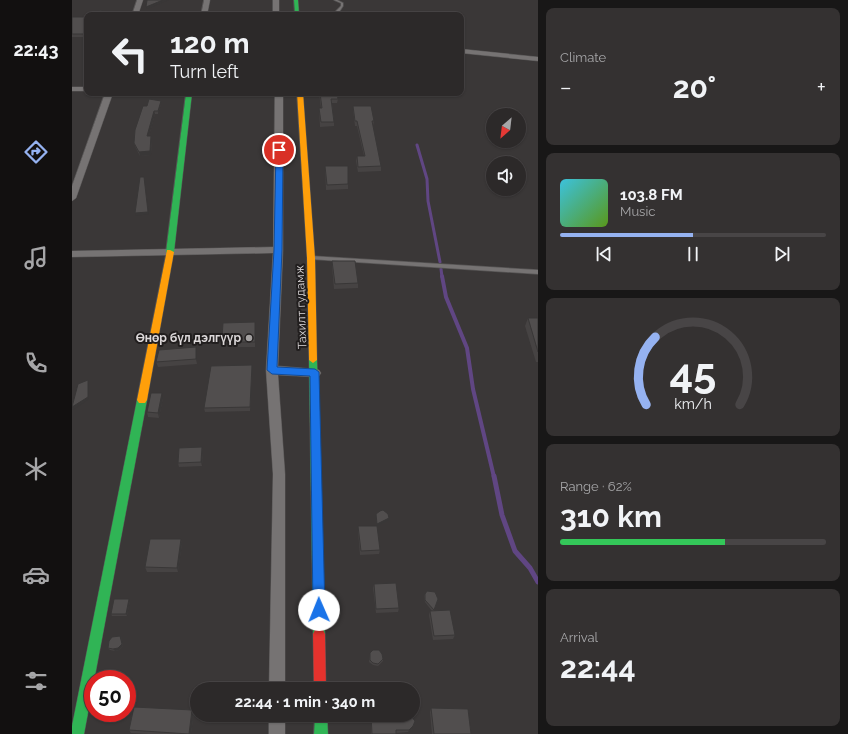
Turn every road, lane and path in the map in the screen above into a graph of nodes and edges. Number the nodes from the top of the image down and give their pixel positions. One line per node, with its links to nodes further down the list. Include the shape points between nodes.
1 (140, 0): 6 (street)
2 (206, 0): 7 (street)
3 (276, 0): 8 (street)
4 (296, 0): 9 (main road)
5 (335, 0): 10 (lane, via 342,4)
6 (136, 12)
7 (204, 12)
8 (276, 12)
9 (297, 12)
10 (337, 12)
11 (464, 51): 12 (street)
12 (538, 59)
13 (72, 89): 14 (street)
14 (84, 89)
15 (108, 96): 19 (street)
16 (189, 96): 21 (main road)
17 (279, 96): 20 (street)
18 (300, 96): 23 (main road, Тахилт гудамж)
19 (72, 198)
20 (278, 250): 21 (street); 25 (street)
21 (170, 252): 22 (street); 31 (main road)
22 (72, 254)
23 (311, 258): 24 (lane); 26 (main road, Тахилт гудамж)
24 (538, 272)
25 (272, 370): 26 (street); 27 (street, via 279,474)
26 (315, 372): 28 (main road, Тахилт гудамж)
27 (277, 682)
28 (320, 682)
29 (277, 722): 32 (street)
30 (321, 722): 33 (main road)
31 (77, 734)
32 (277, 734)
33 (321, 734)

